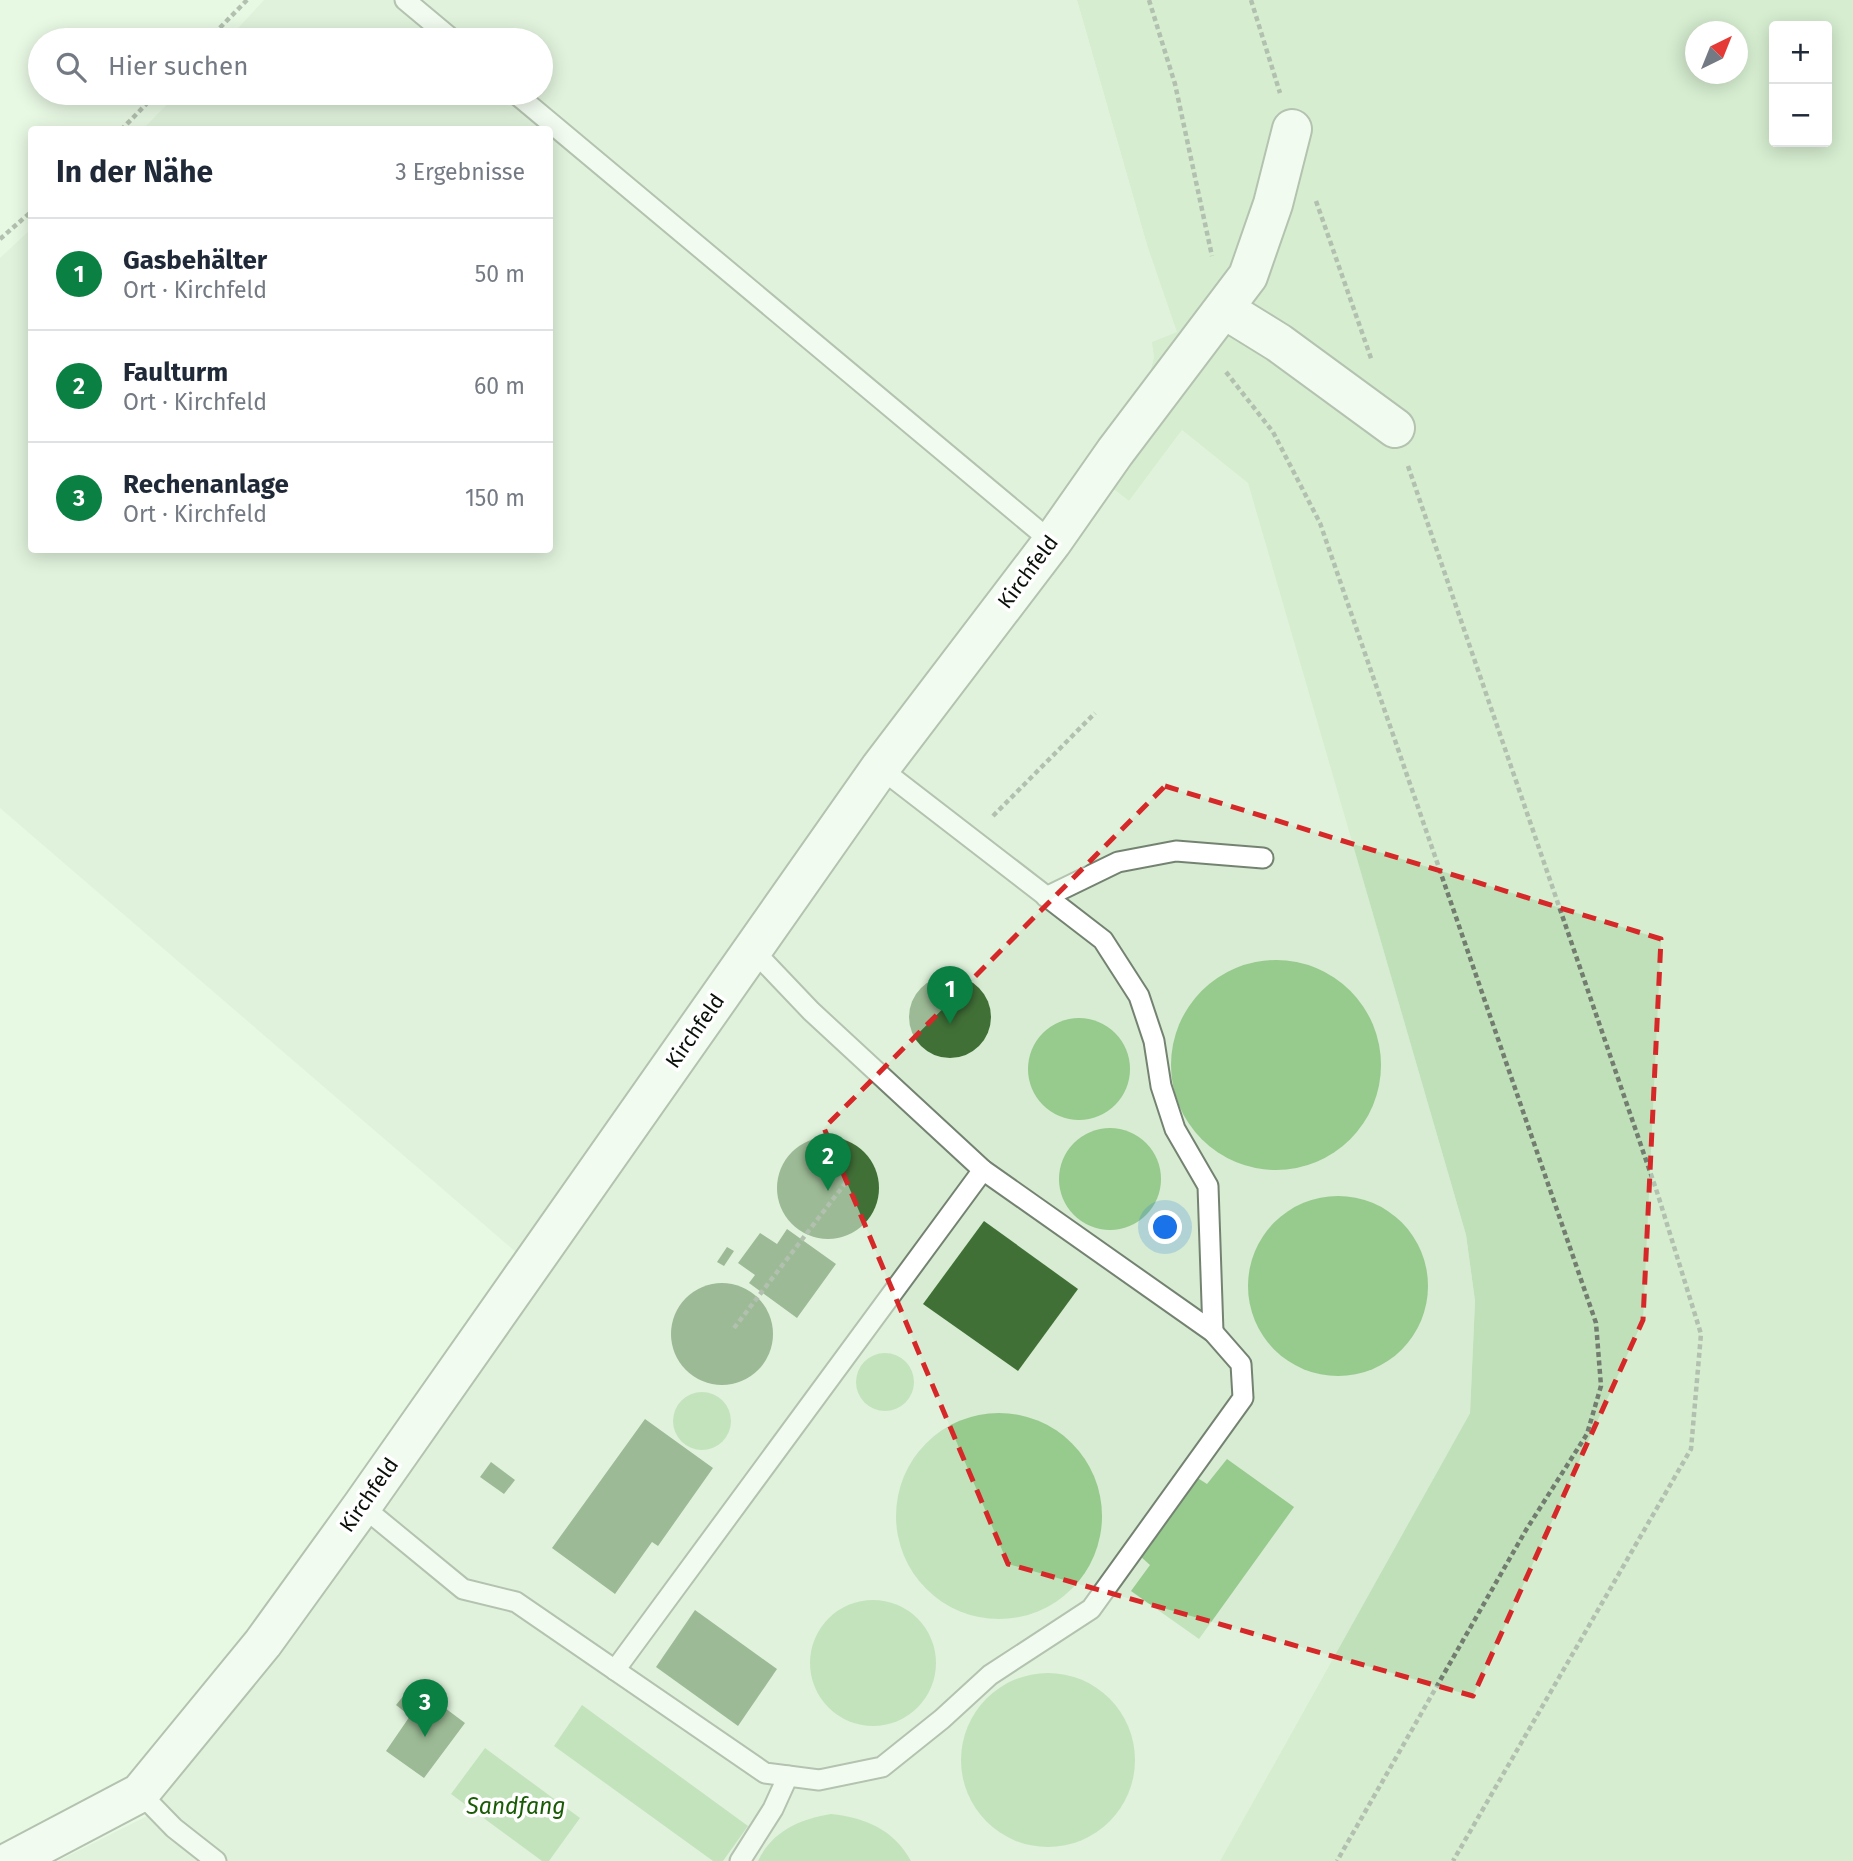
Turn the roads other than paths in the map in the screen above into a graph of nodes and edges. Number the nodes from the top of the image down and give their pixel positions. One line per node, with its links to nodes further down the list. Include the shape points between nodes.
1 (405, 0): 2 (lane)
2 (439, 28)
3 (529, 105): 7 (lane)
4 (1292, 130): 5 (street, Kirchfeld, via 1248,276)
5 (1224, 309): 6 (street); 7 (street, Kirchfeld)
6 (1395, 428)
7 (1052, 542): 8 (street, Kirchfeld)
8 (880, 768): 10 (lane); 11 (street, Kirchfeld)
9 (1263, 858): 10 (lane, via 1176,851 1118,863)
10 (1046, 897): 13 (lane, via 1102,940 1139,996 1175,1129 1208,1186)
11 (752, 949): 12 (lane, via 811,1011); 14 (street, Kirchfeld)
12 (983, 1170): 13 (lane); 15 (lane)
13 (1213, 1332): 16 (lane, via 1241,1364 1243,1398 1091,1609 990,1675 882,1767 819,1780)
14 (362, 1506): 15 (lane, via 463,1589 516,1602); 17 (street, Kirchfeld, via 264,1643)
15 (615, 1670): 16 (lane, via 765,1773)
16 (788, 1776): 20 (lane)
17 (140, 1793): 18 (street, Kirchfeld); 19 (lane)
18 (11, 1861)
19 (216, 1861)
20 (740, 1861)

